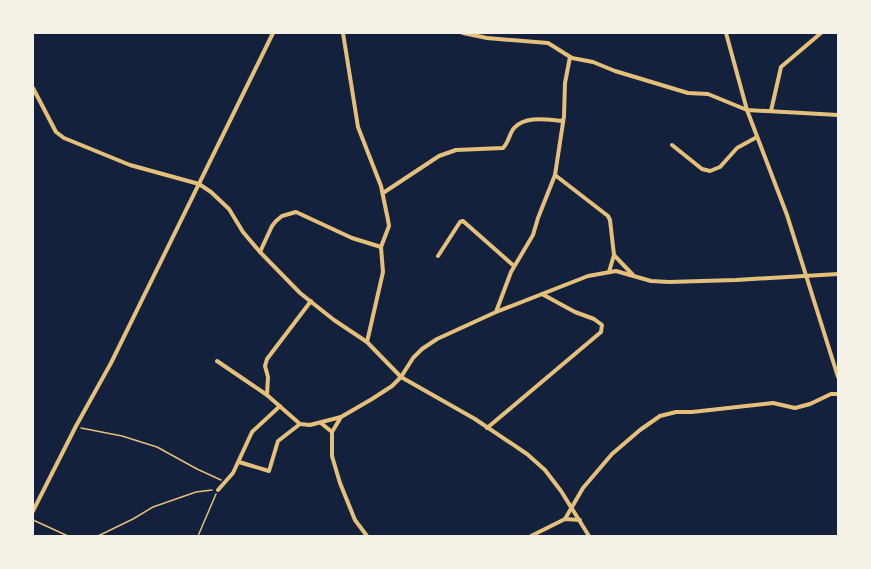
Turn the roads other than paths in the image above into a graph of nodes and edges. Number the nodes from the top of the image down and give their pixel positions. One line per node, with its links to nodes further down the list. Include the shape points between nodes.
1 (273, 33): 15 (street)
2 (343, 33): 16 (street, via 358,127)
3 (464, 33): 6 (street, via 487,38 548,43)
4 (726, 33): 8 (street)
5 (821, 33): 9 (street, via 781,67)
6 (570, 57): 8 (street, via 688,93 708,94); 11 (street, via 565,83)
7 (33, 88): 15 (street, via 51,124 64,138 130,165)
8 (747, 110): 9 (street); 12 (street)
9 (771, 111): 10 (street)
10 (838, 115)
11 (564, 121): 14 (street); 16 (street, via 538,119 519,124 511,132 503,148 456,150 439,156)
12 (757, 136): 13 (street, via 737,148 720,167 710,171 702,169); 24 (street, via 778,188)
13 (672, 145)
14 (555, 175): 19 (street, via 608,216); 21 (street, via 533,235)
15 (199, 184): 18 (street, via 229,209 243,232); 44 (street, via 111,363)
16 (383, 193): 17 (street, via 389,226)
17 (382, 247): 18 (street, via 352,238 296,212 282,216 276,221); 29 (street, via 383,272)
18 (260, 252): 27 (street)
19 (614, 255): 22 (street); 25 (street)
20 (438, 256): 21 (street, via 463,221)
21 (514, 266): 28 (street)
22 (609, 272): 25 (street, via 616,271); 26 (street, via 588,276)
23 (838, 274): 24 (street)
24 (806, 275): 25 (street, via 669,282); 32 (street)
25 (633, 276)
26 (542, 294): 28 (street); 39 (street, via 599,322 602,325 601,332)
27 (311, 301): 29 (street); 34 (street, via 267,359)
28 (496, 312): 31 (street, via 432,342 413,358)
29 (367, 342): 31 (street)
30 (216, 361): 34 (street)
31 (401, 377): 36 (street, via 376,397); 39 (street)
32 (838, 377)
33 (838, 394): 43 (street, via 830,394 795,408 773,403 676,412 660,416 612,454)
34 (267, 395): 35 (street)
35 (280, 406): 38 (street); 41 (street, via 249,437)
36 (341, 418): 37 (street); 40 (street)
37 (321, 422): 38 (street); 40 (street)
38 (300, 424): 41 (street, via 278,441 269,471)
39 (487, 428): 43 (street, via 545,470)
40 (332, 432): 47 (street, via 332,456 340,483 356,520)
41 (239, 462): 42 (street)
42 (218, 490)
43 (571, 506): 45 (street); 46 (street)
44 (33, 511)
45 (565, 519): 46 (street); 48 (street)
46 (580, 520): 49 (street)
47 (367, 536)
48 (531, 536)
49 (589, 536)

